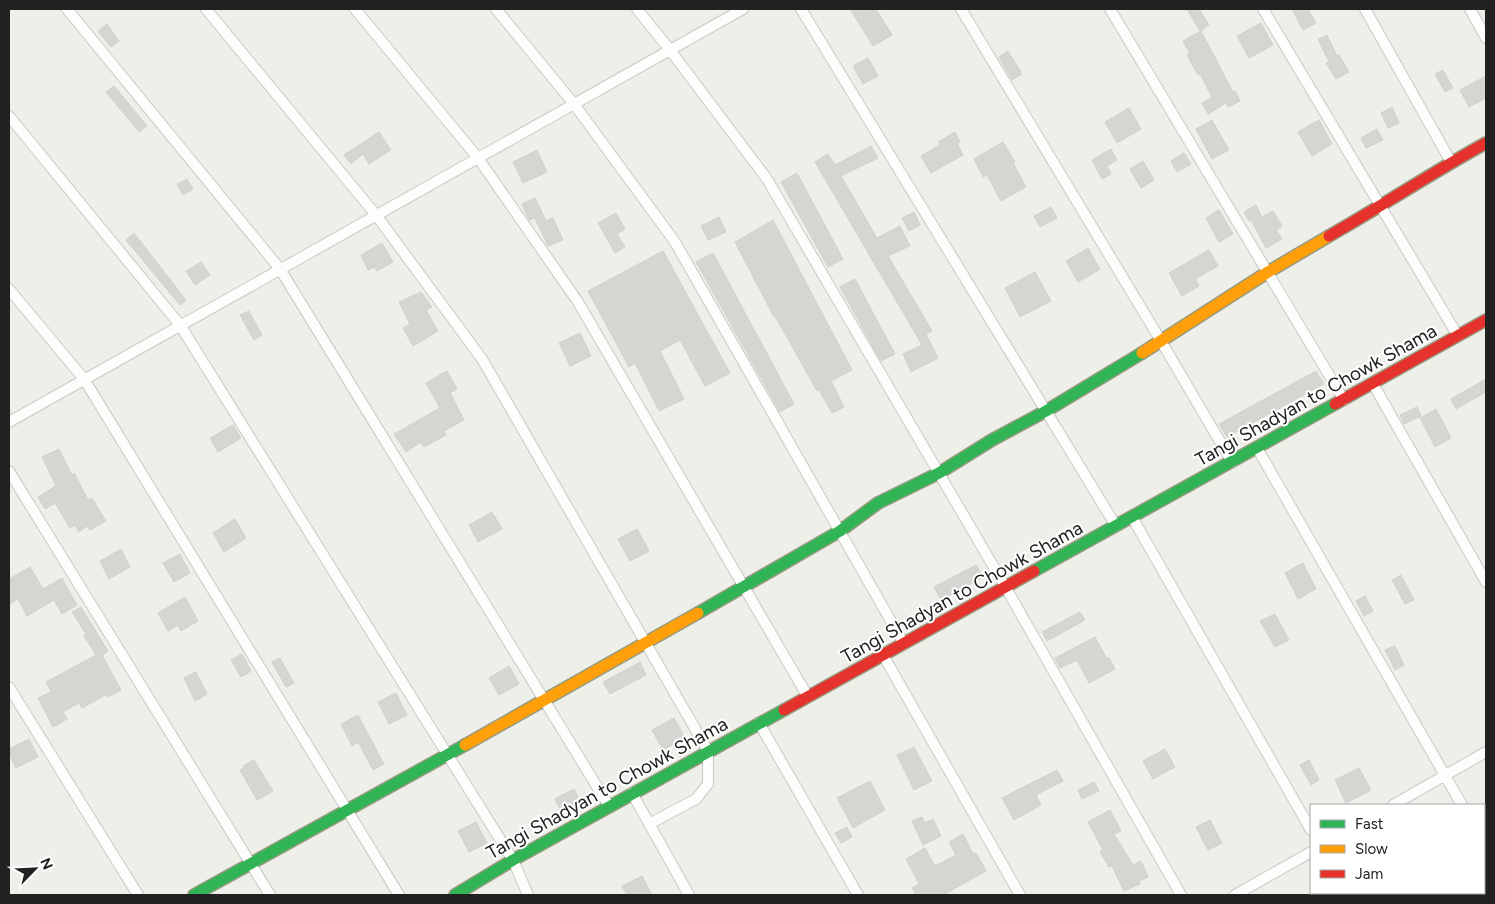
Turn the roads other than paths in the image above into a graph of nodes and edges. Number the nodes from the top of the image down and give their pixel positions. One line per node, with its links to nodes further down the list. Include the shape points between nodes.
1 (67, 9): 22 (street)
2 (206, 9): 21 (street)
3 (355, 9): 18 (street)
4 (496, 9): 15 (street)
5 (637, 9): 14 (street)
6 (742, 9): 14 (street)
7 (801, 9): 32 (street)
8 (960, 9): 28 (street)
9 (1110, 9): 23 (street)
10 (1263, 9): 20 (street)
11 (1365, 9): 19 (street)
12 (1470, 9): 13 (street)
13 (1486, 38)
14 (670, 50): 15 (street); 37 (street, via 768,179)
15 (574, 104): 18 (street); 40 (street, via 675,242)
16 (9, 116): 26 (street)
17 (1486, 143): 19 (street)
18 (478, 158): 21 (street); 42 (street, via 578,302)
19 (1451, 162): 20 (street)
20 (1380, 206): 23 (street); 27 (street)
21 (376, 215): 22 (street); 44 (street, via 482,358)
22 (280, 269): 26 (street); 49 (street)
23 (1268, 272): 28 (street); 31 (street)
24 (9, 289): 29 (street)
25 (1486, 322): 27 (street, Tangi Shadyan to Chowk Shama)
26 (180, 326): 29 (street); 53 (street)
27 (1458, 336): 30 (street, Tangi Shadyan to Chowk Shama)
28 (1161, 341): 32 (street); 35 (street)
29 (84, 379): 33 (street); 59 (street)
30 (1373, 384): 31 (street, Tangi Shadyan to Chowk Shama); 41 (street)
31 (1344, 400): 34 (street, Tangi Shadyan to Chowk Shama)
32 (1046, 411): 37 (street); 39 (street)
33 (9, 422)
34 (1257, 448): 35 (street, Tangi Shadyan to Chowk Shama); 54 (street)
35 (1232, 462): 38 (street, Tangi Shadyan to Chowk Shama)
36 (9, 471): 64 (street)
37 (939, 473): 40 (street, via 878,503); 43 (street)
38 (1132, 518): 39 (street, Tangi Shadyan to Chowk Shama); 61 (street)
39 (1116, 526): 43 (street, Tangi Shadyan to Chowk Shama)
40 (840, 530): 42 (street); 45 (street)
41 (1486, 582)
42 (744, 587): 44 (street); 48 (street)
43 (1006, 588): 45 (street, Tangi Shadyan to Chowk Shama); 74 (street)
44 (645, 642): 49 (street); 51 (street)
45 (904, 644): 46 (street, Tangi Shadyan to Chowk Shama)
46 (883, 655): 48 (street, Tangi Shadyan to Chowk Shama); 73 (street)
47 (9, 687): 65 (street)
48 (808, 697): 50 (street, Tangi Shadyan to Chowk Shama)
49 (544, 699): 53 (street); 58 (street)
50 (759, 723): 51 (street, Tangi Shadyan to Chowk Shama); 72 (street)
51 (708, 751): 55 (street, Tangi Shadyan to Chowk Shama); 60 (street, via 708,784 696,799)
52 (1486, 752): 54 (street)
53 (447, 755): 59 (street); 63 (street)
54 (1445, 776): 56 (street); 57 (street)
55 (632, 793): 58 (street, Tangi Shadyan to Chowk Shama); 60 (street)
56 (1395, 804)
57 (1461, 804)
58 (609, 806): 63 (street, Tangi Shadyan to Chowk Shama)
59 (348, 812): 64 (street); 68 (street)
60 (649, 824): 71 (street)
61 (1310, 828)
62 (1310, 853): 75 (street)
63 (513, 860): 69 (street, Tangi Shadyan to Chowk Shama); 70 (street)
64 (250, 864): 66 (street); 67 (street)
65 (138, 895)
66 (194, 895)
67 (270, 895)
68 (399, 895)
69 (456, 895)
70 (528, 895)
71 (689, 895)
72 (858, 895)
73 (1020, 895)
74 (1181, 895)
75 (1235, 895)

